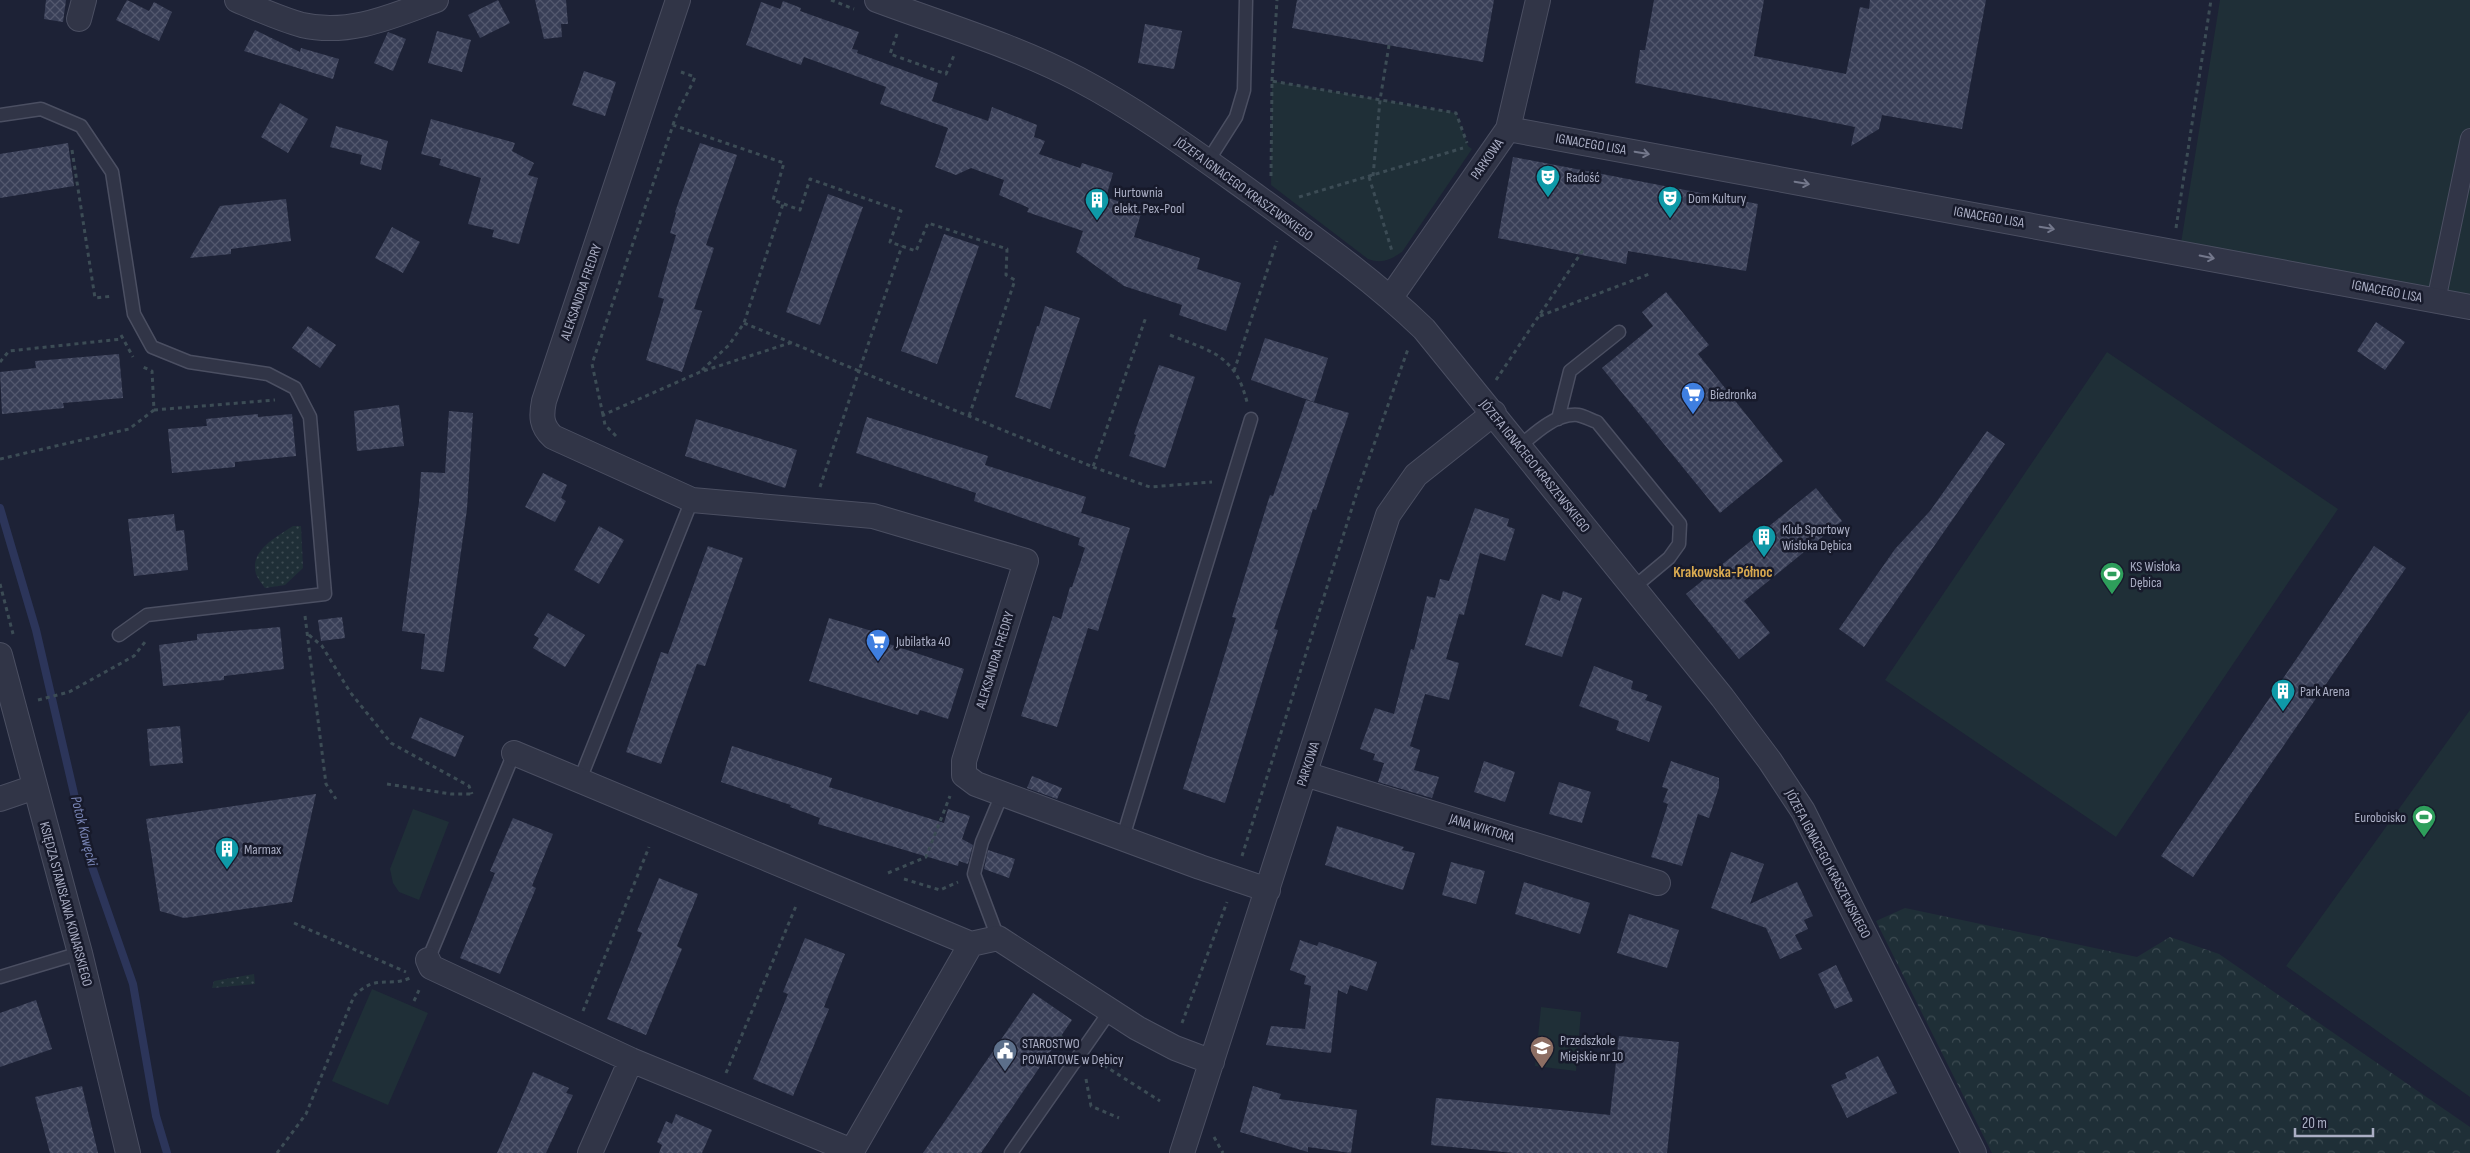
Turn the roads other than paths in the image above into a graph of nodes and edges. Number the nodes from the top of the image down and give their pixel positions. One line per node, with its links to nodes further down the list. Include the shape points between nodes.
1 (237, 0): 2 (street, via 302,24 327,28 370,24)
2 (436, 0)
3 (678, 0): 19 (street, ALEKSANDRA FREDRY, via 544,401 542,418 545,429 554,437)
4 (1246, 0): 10 (lane, via 1244,90 1236,117)
5 (1538, 0): 8 (street, PARKOWA)
6 (867, 5): 10 (street, JÓZEFA IGNACEGO KRASZEWSKIEGO, via 998,44 1076,78 1116,100)
7 (0, 115): 21 (lane, via 41,109 81,126 112,172 134,314 152,348 189,362 268,374 295,388 310,417 325,594 147,615)
8 (1508, 129): 11 (street, PARKOWA); 12 (street, IGNACEGO LISA, one-way to 12)
9 (2470, 138): 12 (street)
10 (1208, 161): 11 (street, JÓZEFA IGNACEGO KRASZEWSKIEGO)
11 (1391, 297): 15 (street, JÓZEFA IGNACEGO KRASZEWSKIEGO, via 1424,329)
12 (2436, 301): 13 (street, IGNACEGO LISA)
13 (2470, 307)
14 (1619, 332): 17 (lane, via 1570,371)
15 (1494, 413): 18 (street, JÓZEFA IGNACEGO KRASZEWSKIEGO); 24 (street, PARKOWA, via 1416,475 1388,515)
16 (1251, 419): 29 (lane)
17 (1558, 419): 18 (lane); 20 (lane, via 1578,415 1597,422 1680,524 1680,544 1669,558)
18 (1520, 446): 20 (street, JÓZEFA IGNACEGO KRASZEWSKIEGO)
19 (692, 500): 25 (lane); 27 (street, ALEKSANDRA FREDRY, via 873,516 1026,560 964,761 964,775 976,784)
20 (1633, 588): 45 (street, JÓZEFA IGNACEGO KRASZEWSKIEGO, via 1722,697 1803,812)
21 (119, 635)
22 (0, 655): 26 (street, KSIĘDZA STANISŁAWA KONARSKIEGO)
23 (514, 753): 25 (street); 35 (lane)
24 (1305, 774): 30 (street, JANA WIKTORA); 31 (street, PARKOWA)
25 (579, 782): 33 (street)
26 (35, 787): 28 (street); 34 (street, KSIĘDZA STANISŁAWA KONARSKIEGO)
27 (1002, 794): 29 (street); 32 (lane, via 982,842 974,874)
28 (0, 799)
29 (1123, 837): 31 (street)
30 (1658, 883)
31 (1268, 890): 39 (street, PARKOWA)
32 (998, 938): 33 (street); 37 (street)
33 (971, 944): 40 (street)
34 (80, 953): 36 (lane); 41 (street, KSIĘDZA STANISŁAWA KONARSKIEGO)
35 (428, 960): 38 (street, via 431,967)
36 (0, 978)
37 (1110, 1011): 39 (street, via 1175,1048); 43 (lane)
38 (631, 1060): 40 (street); 42 (street)
39 (1212, 1062): 44 (street, PARKOWA)
40 (851, 1152)
41 (128, 1153)
42 (590, 1153)
43 (1011, 1153)
44 (1182, 1153)
45 (1974, 1153)

